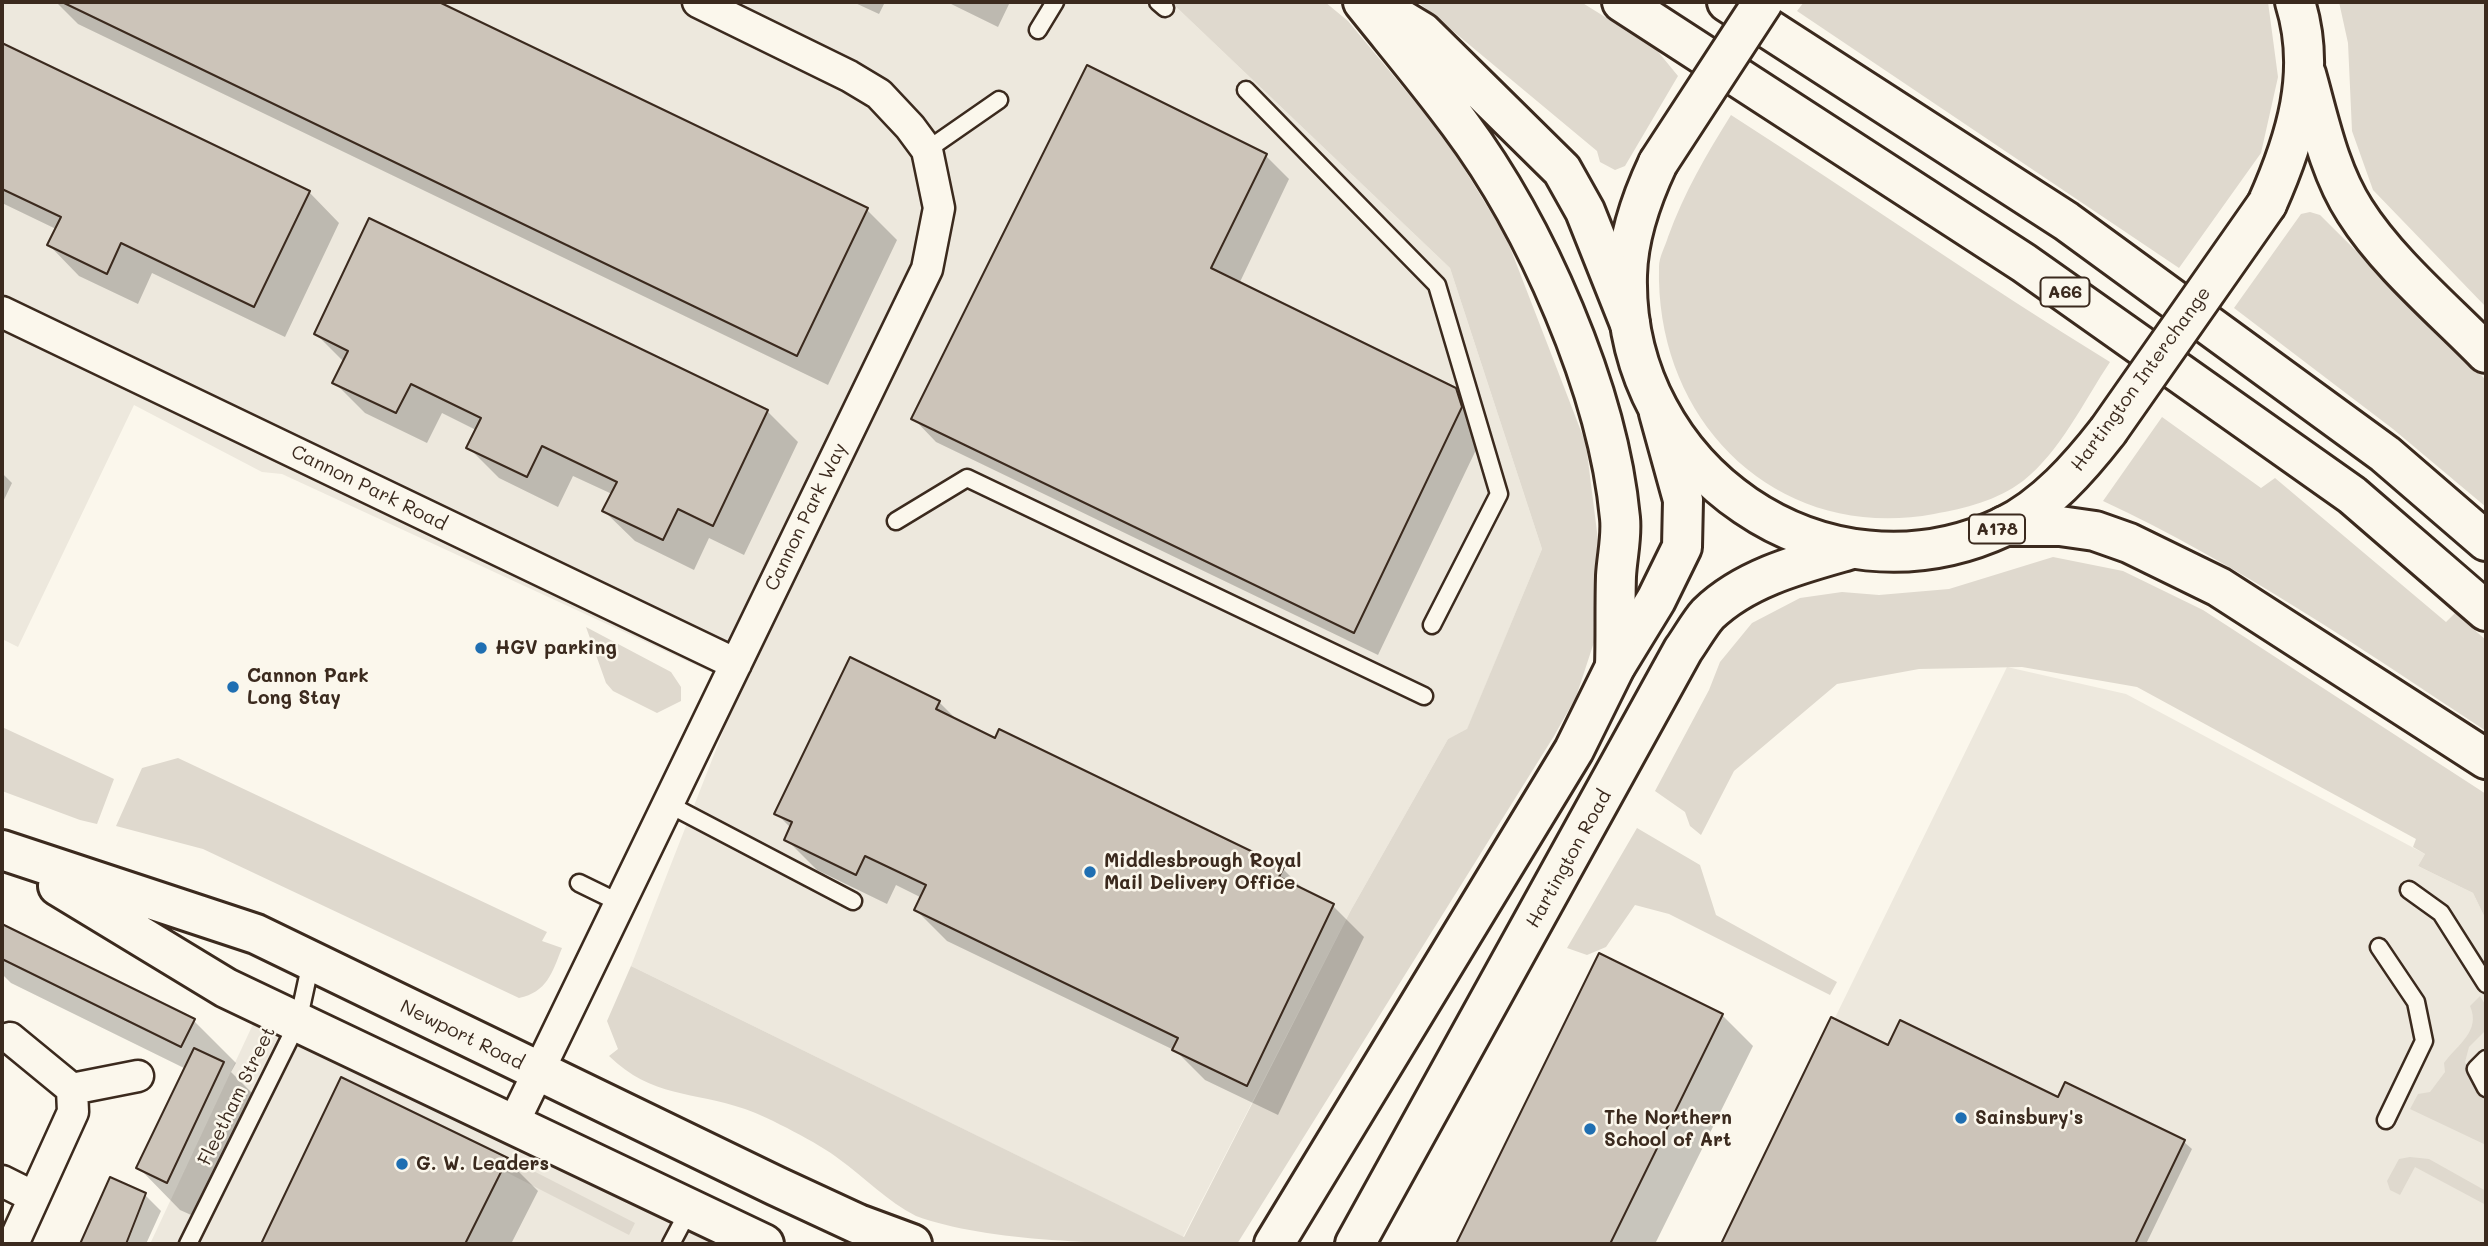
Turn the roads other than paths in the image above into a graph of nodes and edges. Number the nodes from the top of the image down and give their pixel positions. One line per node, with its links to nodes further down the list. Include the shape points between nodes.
1 (698, 2): 13 (street, Cannon Park Way, via 879,94)
2 (1055, 2): 9 (lane)
3 (1363, 2): 25 (main road, via 1460,124 1491,173 1530,239 1586,371 1605,435 1620,519)
4 (1372, 2): 15 (main road, via 1422,32 1562,170 1586,211)
5 (1622, 2): 22 (main road, A66, via 2035,271 2352,495)
6 (1727, 2): 20 (main road, via 2066,221 2385,454)
7 (1763, 2): 15 (main road, Hartington Interchange / A178, bridge, via 1658,163 1642,197 1627,274)
8 (2295, 2): 10 (main road, Hartington Interchange / A178)
9 (1038, 30)
10 (2306, 74): 16 (main road, via 2325,143 2354,210 2376,240); 19 (main road, Hartington Interchange / A178, bridge, via 2288,157 2267,204 2108,431 2065,482)
11 (1246, 90): 23 (lane, via 1437,285 1499,495)
12 (999, 100): 13 (lane)
13 (927, 150): 24 (street, Cannon Park Way, via 939,208 926,269)
14 (2, 312): 24 (street, Cannon Park Road)
15 (1630, 324): 17 (main road, Hartington Interchange / A178)
16 (2486, 353)
17 (1657, 406): 21 (main road, Hartington Interchange / A178, via 1685,452 1759,517); 25 (main road, via 1683,500 1682,547)
18 (897, 521): 26 (lane, via 967,478)
19 (2004, 526): 21 (main road, Hartington Interchange / A178, via 1923,551); 27 (main road, via 2060,526 2095,531 2129,543 2219,587)
20 (2486, 541)
21 (1852, 549): 55 (main road, Hartington Road, via 1792,566 1746,588 1708,614 1683,650)
22 (2486, 611)
23 (1432, 625)
24 (736, 664): 28 (street, Cannon Park Way)
25 (1615, 667): 54 (main road, via 1567,762)
26 (1424, 696)
27 (2486, 759)
28 (668, 804): 32 (lane); 33 (street, Cannon Park Way)
29 (2, 851): 35 (main road, Newport Road, via 256,934); 37 (main road, Newport Road, via 226,988)
30 (579, 883): 33 (lane)
31 (2409, 890): 36 (lane, via 2441,913)
32 (853, 901)
33 (620, 903): 40 (street, Cannon Park Way)
34 (2379, 947): 44 (lane, via 2416,1002 2424,1041)
35 (311, 962): 37 (lane, Fleetham Street); 40 (main road, Newport Road)
36 (2486, 984)
37 (298, 1022): 45 (main road, Newport Road); 50 (lane, Fleetham Street)
38 (10, 1038): 43 (street)
39 (2486, 1059): 42 (lane, via 2476,1069)
40 (538, 1072): 45 (street, Cannon Park Way); 53 (main road, Newport Road, via 858,1224)
41 (138, 1076): 43 (street)
42 (2486, 1088)
43 (72, 1089): 47 (street, via 73,1112)
44 (2386, 1120)
45 (513, 1124): 48 (main road, Newport Road)
46 (2, 1181): 47 (street)
47 (34, 1197): 49 (street)
48 (690, 1208): 51 (lane); 52 (main road, Newport Road)
49 (13, 1244)
50 (188, 1244)
51 (671, 1244)
52 (764, 1244)
53 (912, 1244)
54 (1274, 1244)
55 (1354, 1244)

